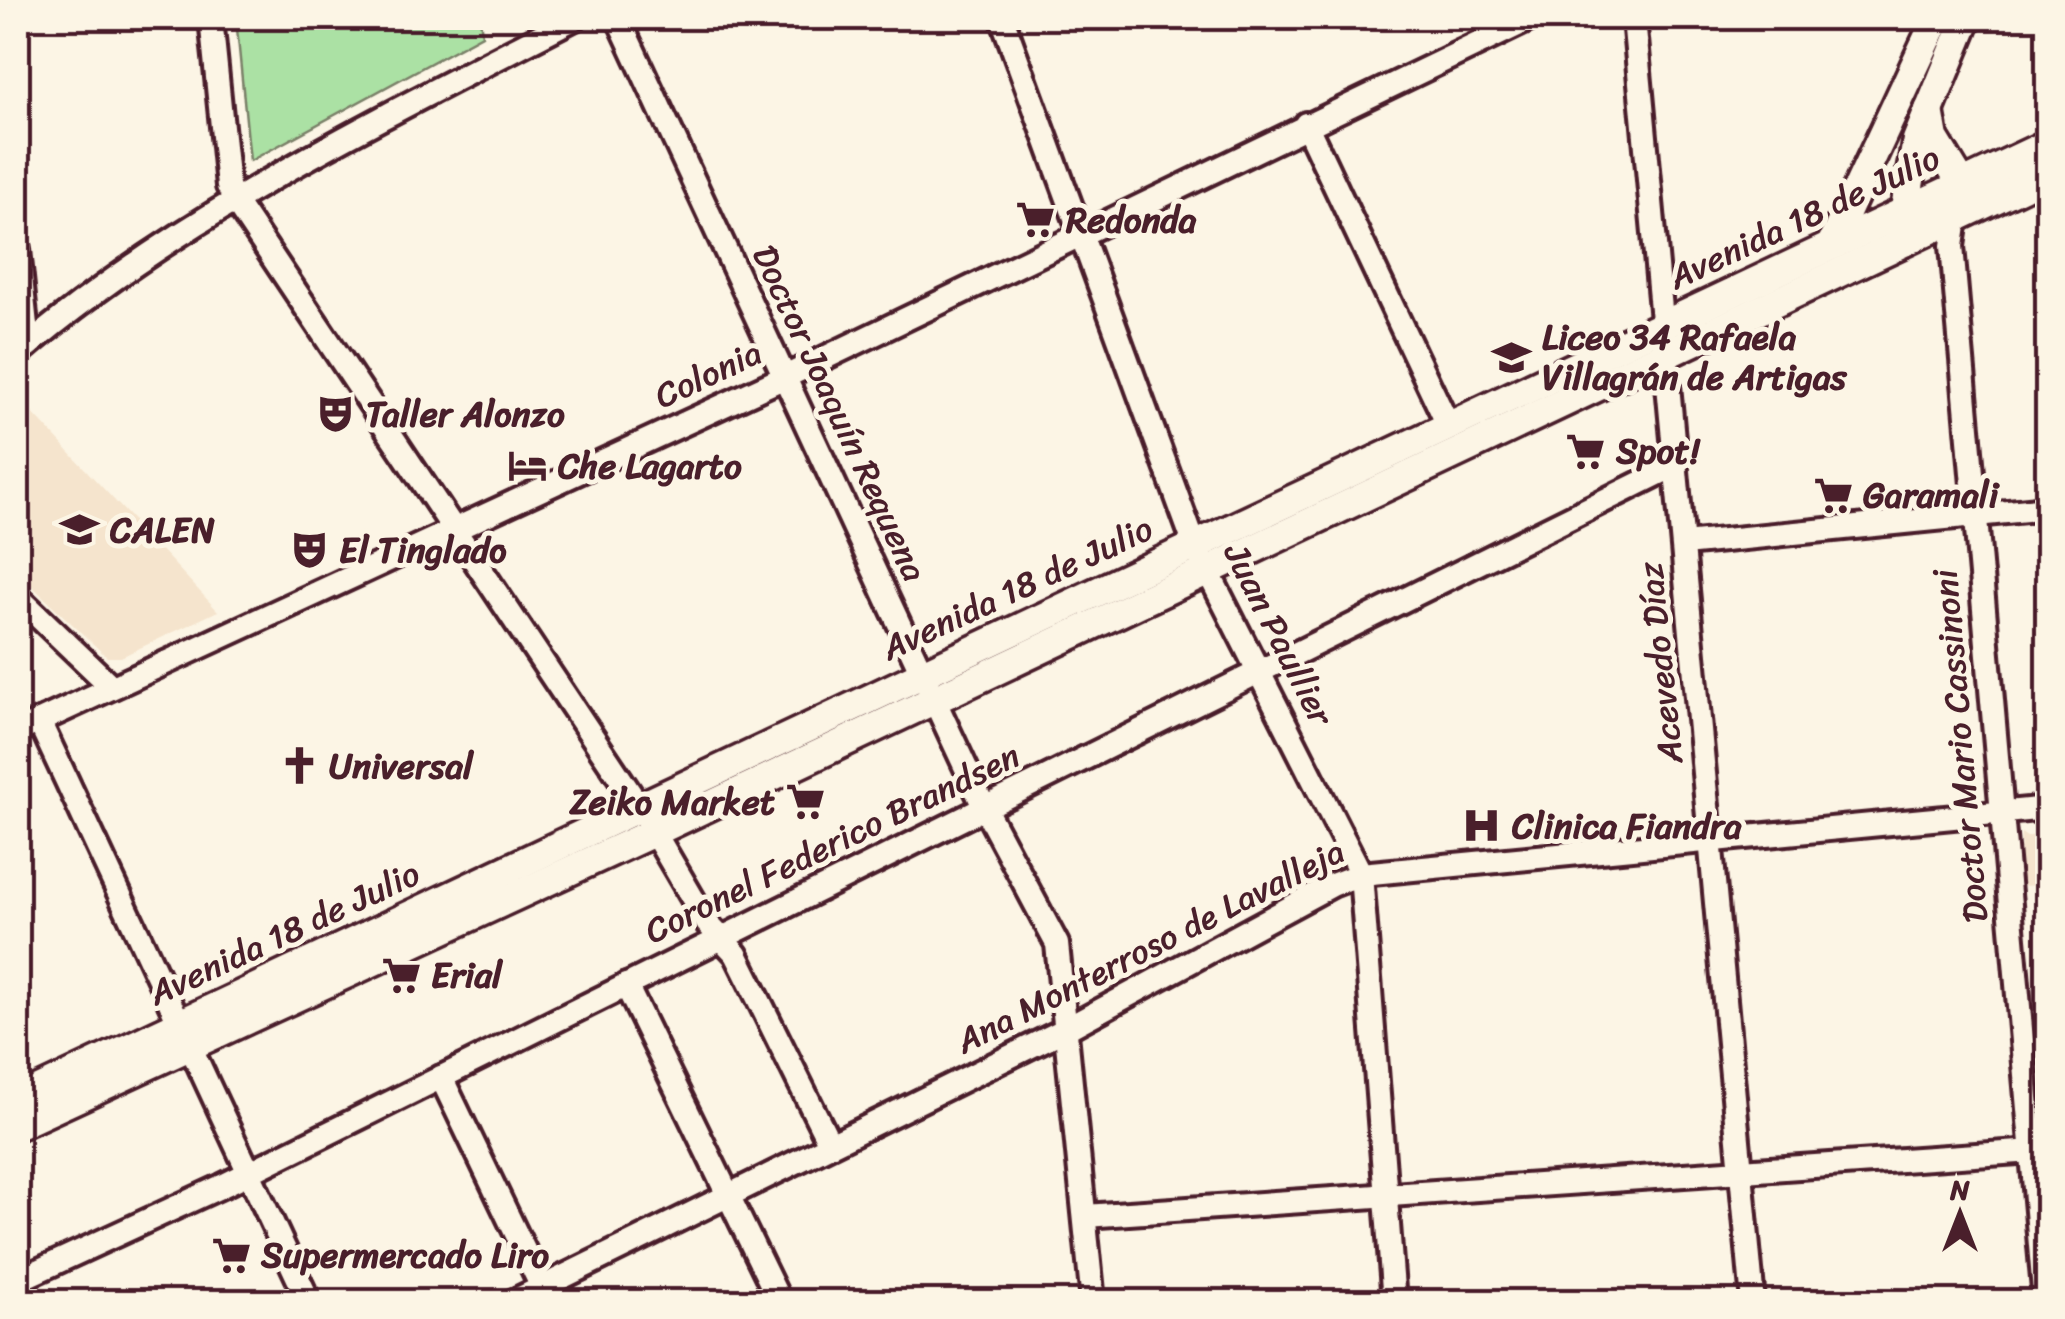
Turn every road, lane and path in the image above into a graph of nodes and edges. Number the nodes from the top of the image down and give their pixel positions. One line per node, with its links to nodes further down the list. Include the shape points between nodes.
1 (211, 18): 13 (street)
2 (575, 18): 13 (street)
3 (618, 18): 22 (street, Doctor Joaquín Requena)
4 (1002, 18): 16 (street, Juan Paullier)
5 (1532, 18): 9 (street, Colonia)
6 (1634, 18): 20 (street, Acevedo Díaz)
7 (1946, 21): 8 (main road); 18 (main road)
8 (1929, 108): 12 (main road, via 1934,138); 14 (main road)
9 (1306, 124): 16 (street, Colonia); 23 (street)
10 (2048, 144): 12 (main road, Avenida 18 de Julio)
11 (2048, 174): 15 (main road, Avenida 18 de Julio)
12 (1962, 184): 14 (main road, Avenida 18 de Julio); 15 (street, Doctor Mario Cassinoni)
13 (235, 202): 21 (street); 27 (street)
14 (1905, 210): 17 (main road); 18 (main road, Avenida 18 de Julio)
15 (1956, 216): 17 (main road, Avenida 18 de Julio); 26 (street, Doctor Mario Cassinoni, via 1952,246)
16 (1079, 234): 22 (street, Colonia); 29 (street, Juan Paullier)
17 (1899, 242): 20 (main road, Avenida 18 de Julio)
18 (1832, 243): 20 (main road, Avenida 18 de Julio)
19 (18, 249): 21 (street)
20 (1665, 339): 23 (main road, Avenida 18 de Julio); 24 (street, Acevedo Díaz); 29 (main road, Avenida 18 de Julio)
21 (23, 350)
22 (785, 377): 27 (street, Colonia); 32 (street, Doctor Joaquín Requena)
23 (1448, 425): 29 (main road, Avenida 18 de Julio)
24 (1676, 465): 28 (street, Acevedo Díaz); 31 (street, Coronel Federico Brandsen)
25 (2048, 508): 26 (street)
26 (1975, 514): 28 (street); 37 (street, Doctor Mario Cassinoni)
27 (453, 533): 33 (street, Colonia); 38 (street)
28 (1684, 544): 39 (street, Acevedo Díaz)
29 (1200, 557): 31 (street, Juan Paullier); 32 (main road, Avenida 18 de Julio)
30 (18, 597): 33 (street)
31 (1259, 670): 35 (street, Coronel Federico Brandsen); 40 (street, Juan Paullier)
32 (928, 685): 35 (street, Doctor Joaquín Requena); 38 (main road, Avenida 18 de Julio)
33 (112, 687): 34 (street, Colonia)
34 (28, 726): 44 (street)
35 (984, 807): 41 (street, Coronel Federico Brandsen); 43 (street, Doctor Joaquín Requena, via 1056,944)
36 (2048, 808): 37 (street, Ana Monterroso de Lavalleja)
37 (2001, 812): 39 (street, Ana Monterroso de Lavalleja); 49 (street, Doctor Mario Cassinoni)
38 (647, 820): 41 (street); 44 (main road, Avenida 18 de Julio)
39 (1713, 838): 40 (street, Ana Monterroso de Lavalleja); 51 (street, Acevedo Díaz)
40 (1361, 874): 43 (street, Ana Monterroso de Lavalleja); 53 (street, Juan Paullier)
41 (720, 936): 42 (street, Coronel Federico Brandsen); 48 (street, via 736,954)
42 (626, 985): 45 (street, Coronel Federico Brandsen); 52 (street)
43 (1068, 1028): 48 (street, Ana Monterroso de Lavalleja); 54 (street, Doctor Joaquín Requena)
44 (183, 1036): 46 (main road, Avenida 18 de Julio); 47 (main road, Avenida 18 de Julio); 50 (street)
45 (441, 1077): 50 (street, Coronel Federico Brandsen); 56 (street)
46 (18, 1100)
47 (18, 1125)
48 (830, 1144): 52 (street, Ana Monterroso de Lavalleja)
49 (2040, 1151): 51 (street); 63 (street, Doctor Mario Cassinoni)
50 (249, 1172): 55 (street, Coronel Federico Brandsen); 57 (street)
51 (1742, 1172): 53 (street); 62 (street, Acevedo Díaz)
52 (729, 1194): 56 (street, Ana Monterroso de Lavalleja); 59 (street)
53 (1385, 1196): 54 (street); 61 (street, Juan Paullier)
54 (1086, 1216): 60 (street, Doctor Joaquín Requena)
55 (18, 1280)
56 (546, 1294): 58 (street, Ana Monterroso de Lavalleja)
57 (309, 1302)
58 (512, 1302)
59 (780, 1302)
60 (1093, 1302)
61 (1394, 1302)
62 (1753, 1302)
63 (2045, 1302)

